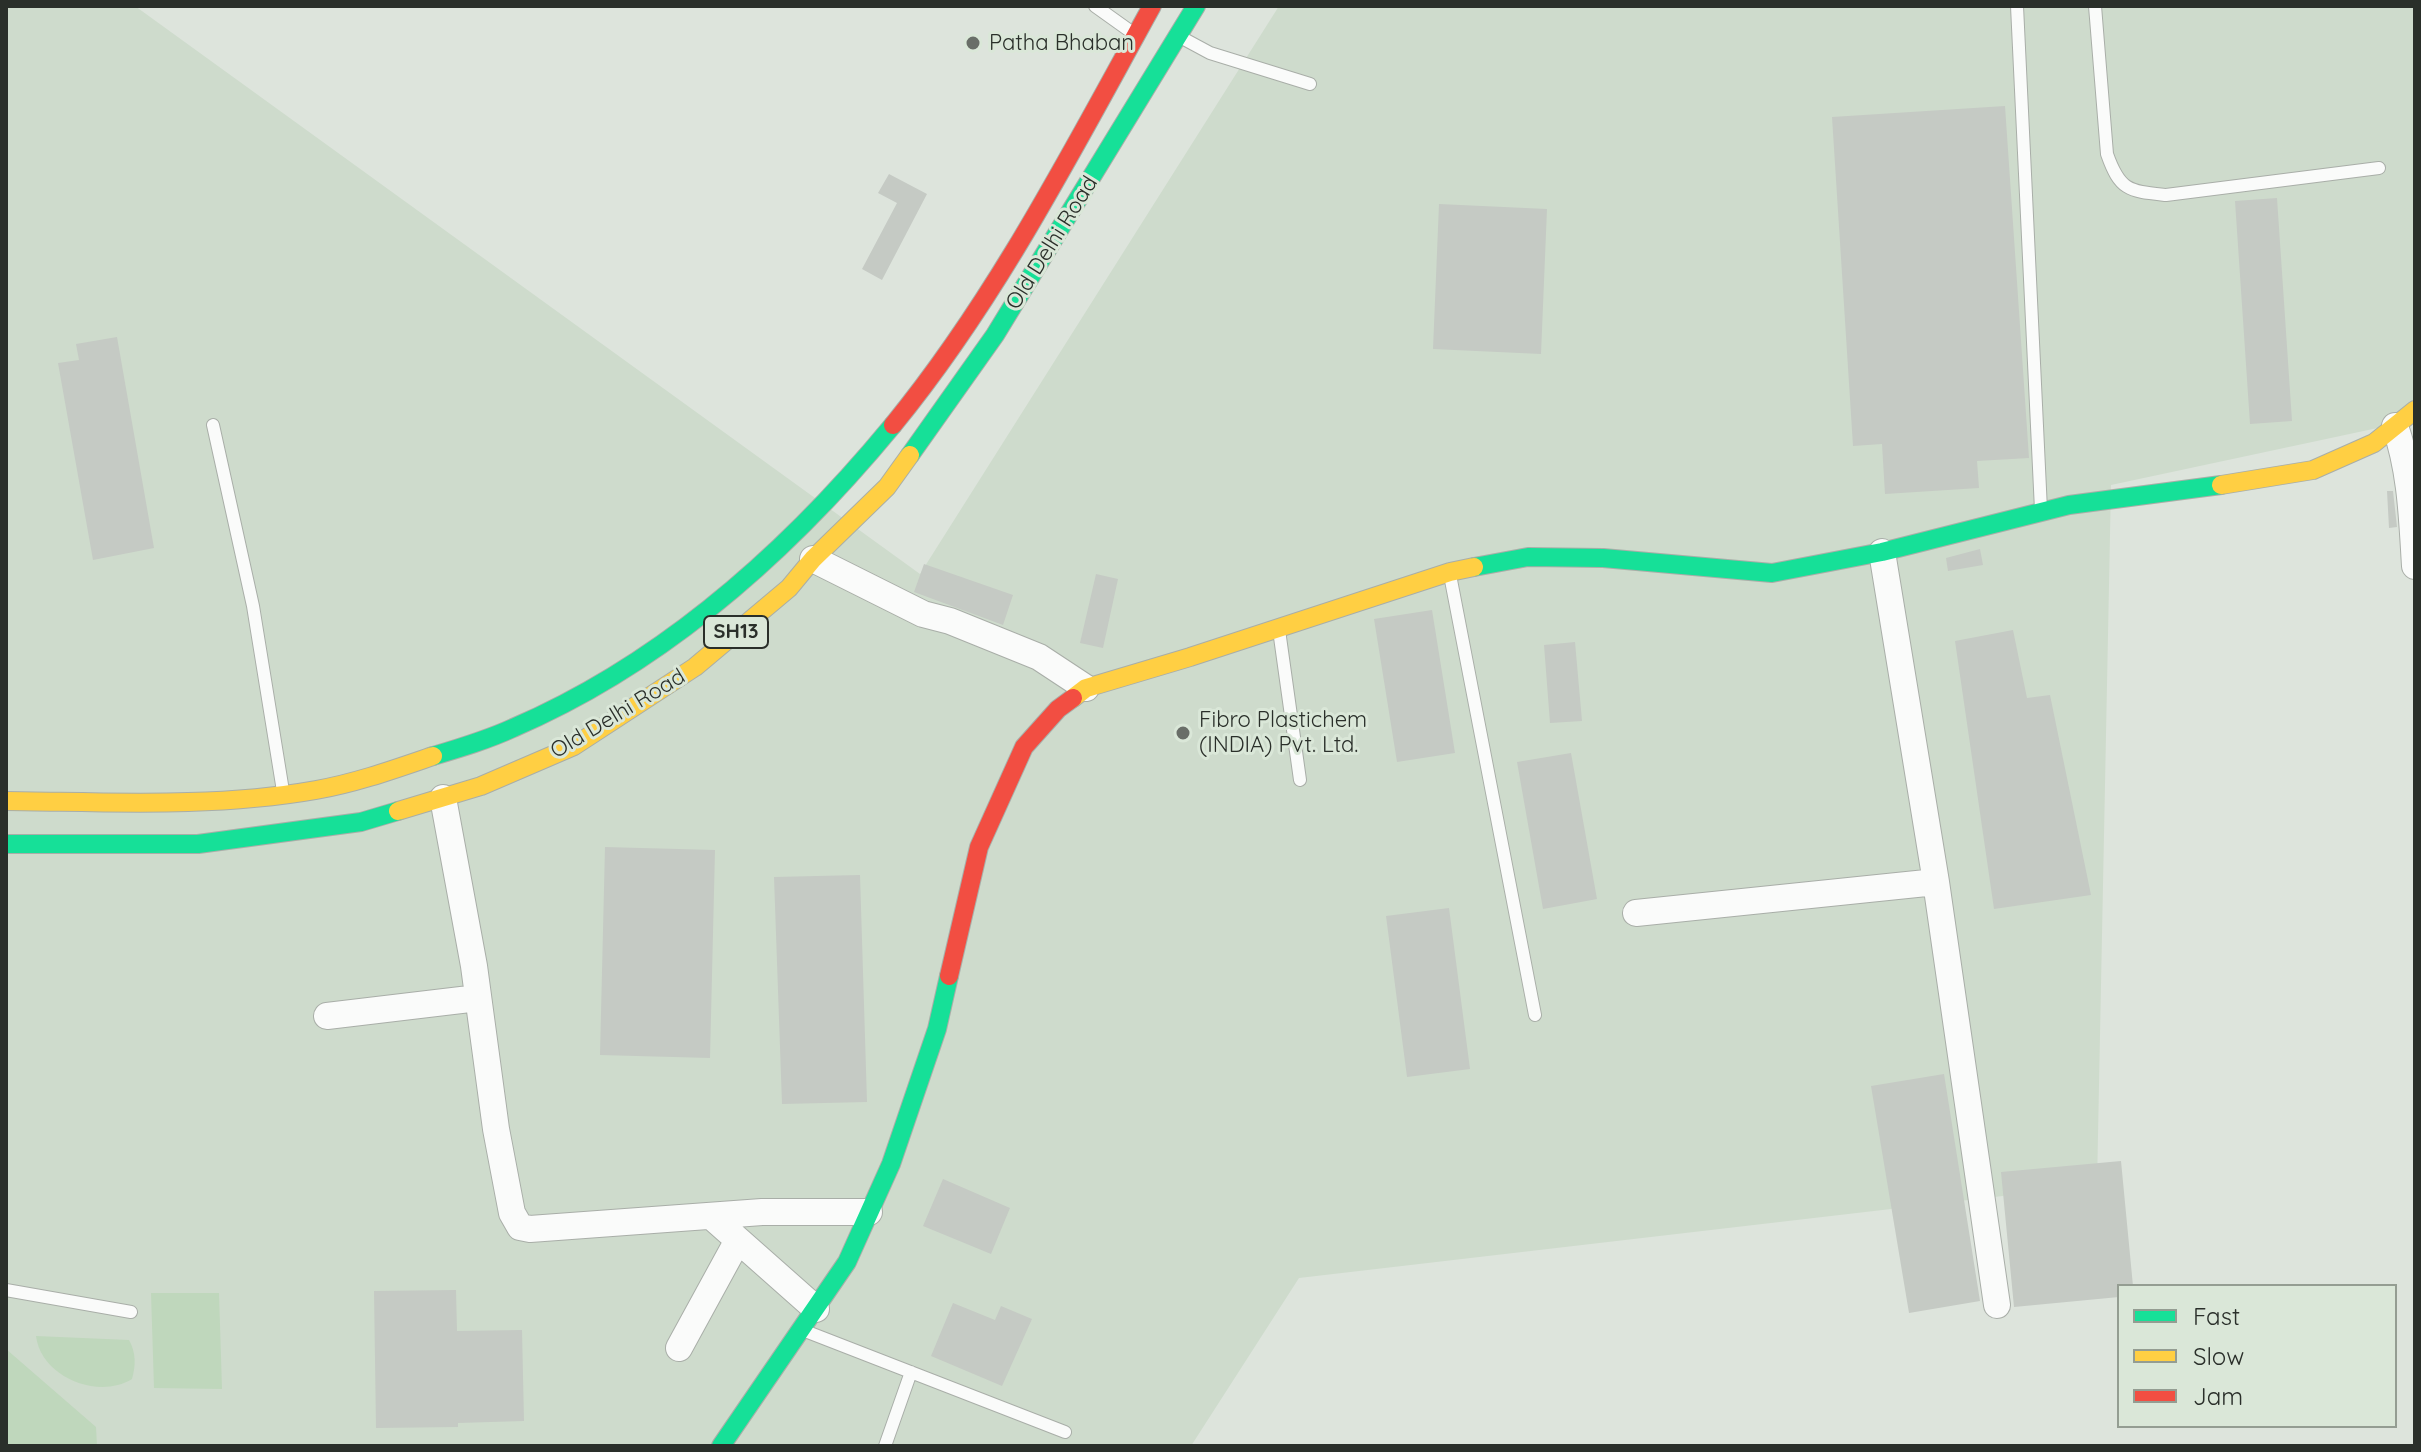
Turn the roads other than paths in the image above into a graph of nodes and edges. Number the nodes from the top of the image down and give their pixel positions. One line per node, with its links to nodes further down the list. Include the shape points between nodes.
1 (1095, 6): 6 (lane)
2 (1152, 6): 6 (main road, Old Delhi Road / SH13)
3 (1196, 6): 7 (main road, Old Delhi Road / SH13)
4 (2017, 6): 12 (lane)
5 (2095, 6): 9 (lane, via 2107,154 2115,178 2132,191 2166,195)
6 (1136, 35): 20 (main road, Old Delhi Road / SH13, via 1064,167 960,337 869,457 794,537 708,610 632,664 522,725 365,780)
7 (1178, 35): 8 (lane, via 1210,53); 14 (main road, Old Delhi Road / SH13, via 995,335 887,487)
8 (1310, 84)
9 (2379, 168)
10 (2405, 418): 12 (main road, via 2374,443 2313,470); 15 (street)
11 (213, 425): 20 (lane, via 253,606)
12 (2041, 512): 13 (main road)
13 (1882, 552): 16 (main road, via 1772,573 1528,557); 24 (street)
14 (813, 559): 18 (street, via 923,614 1039,657); 21 (main road, Old Delhi Road / SH13, via 789,588 695,667 574,746)
15 (2415, 566)
16 (1450, 572): 17 (main road); 27 (lane)
17 (1278, 627): 18 (main road); 19 (lane)
18 (1086, 688): 29 (main road, via 1058,709 1024,747 979,847 937,1029)
19 (1300, 780)
20 (283, 795): 22 (main road, Old Delhi Road / SH13, via 218,802)
21 (443, 798): 23 (main road, Old Delhi Road / SH13, via 361,822 198,844); 26 (street)
22 (6, 801)
23 (6, 844)
24 (1936, 882): 25 (street); 33 (street)
25 (1636, 913)
26 (478, 998): 28 (street); 30 (street, via 496,1129 512,1213 520,1227)
27 (1535, 1015)
28 (327, 1016)
29 (869, 1212): 30 (street); 35 (main road, via 847,1262)
30 (711, 1216): 31 (street)
31 (738, 1240): 35 (street); 36 (street)
32 (6, 1290): 34 (lane)
33 (1997, 1305)
34 (131, 1312)
35 (809, 1319): 37 (lane); 39 (main road)
36 (679, 1348)
37 (911, 1372): 38 (lane); 40 (lane)
38 (1065, 1432)
39 (721, 1446)
40 (885, 1446)

